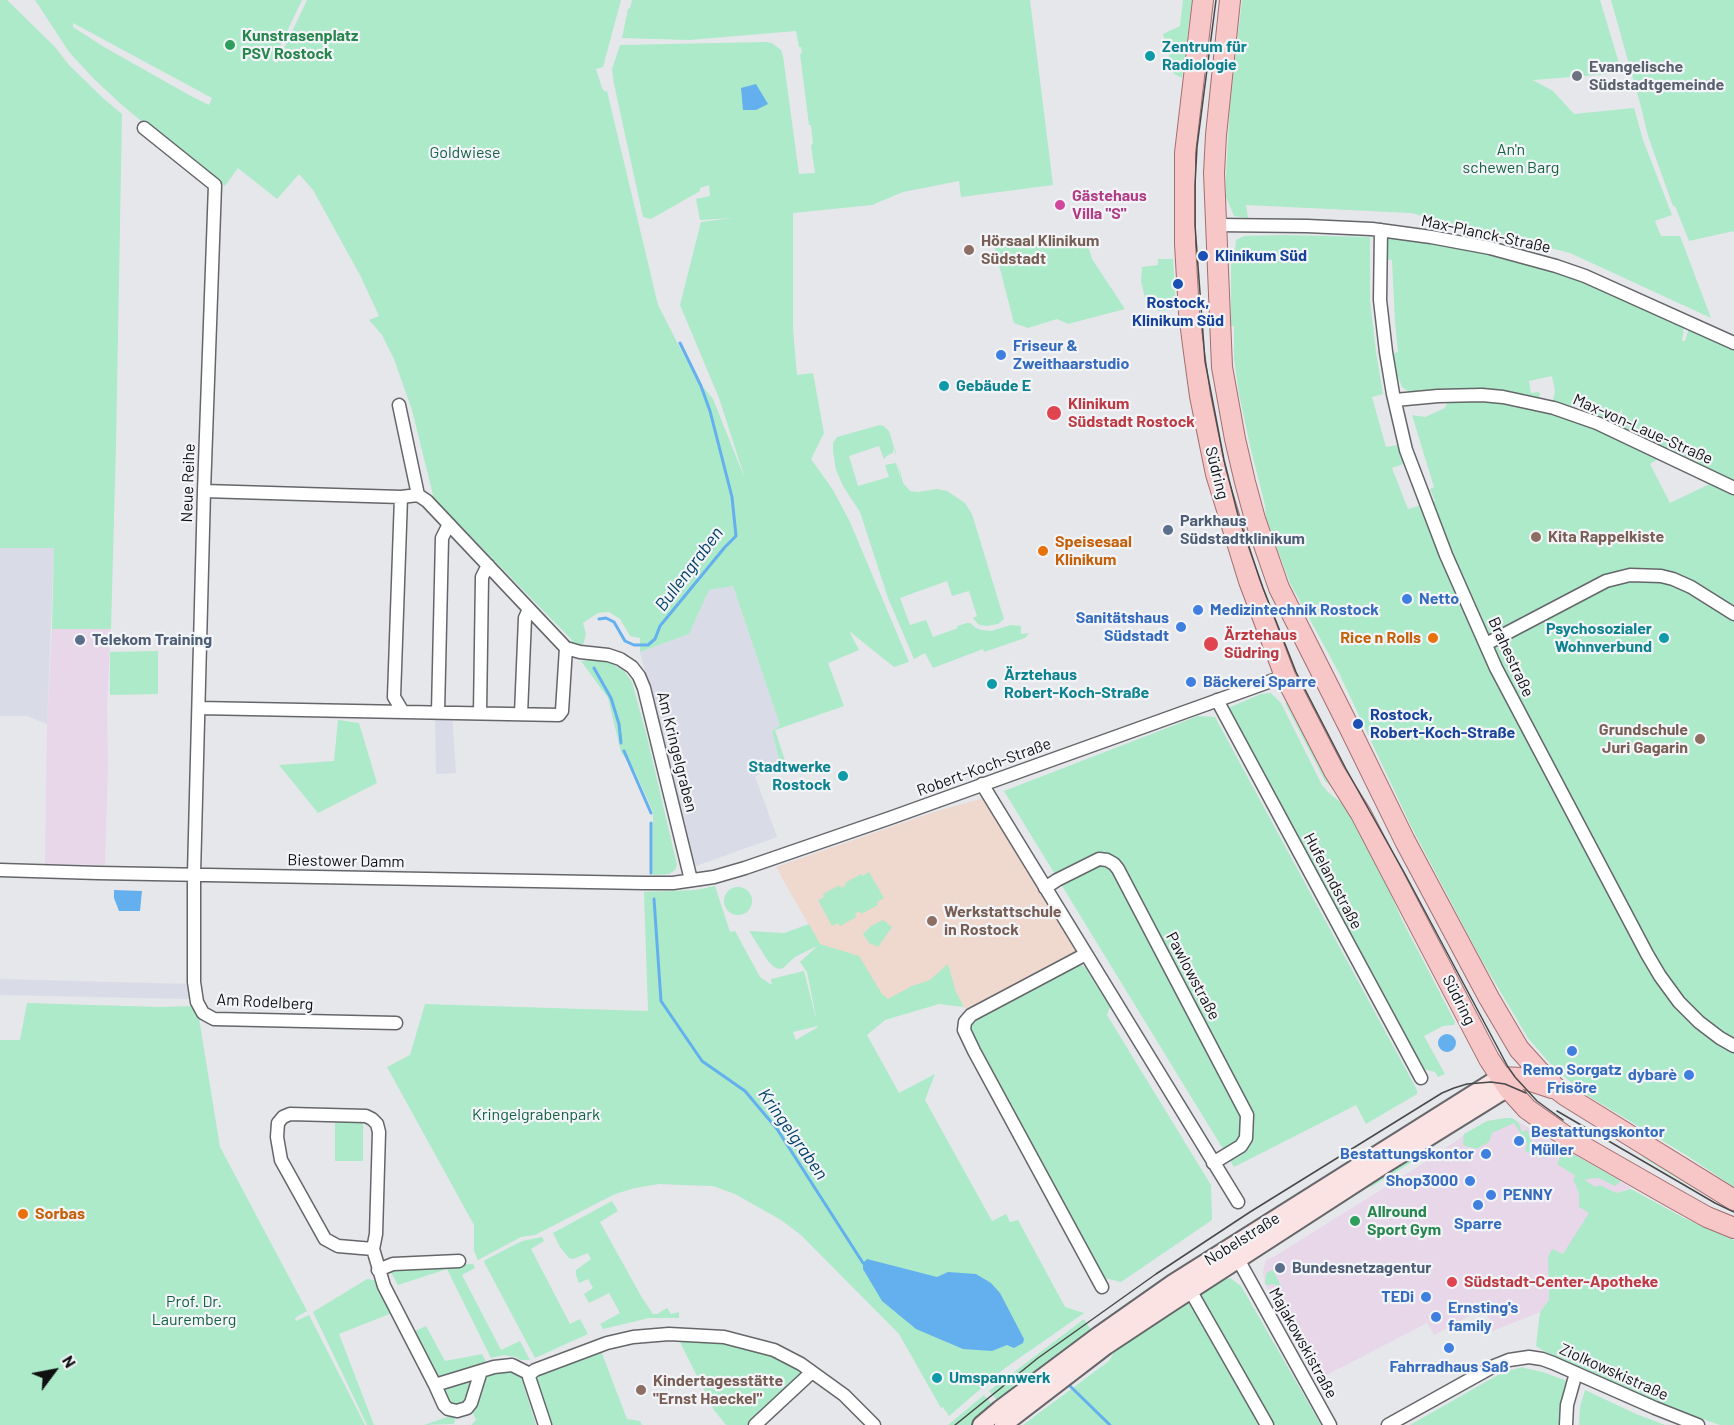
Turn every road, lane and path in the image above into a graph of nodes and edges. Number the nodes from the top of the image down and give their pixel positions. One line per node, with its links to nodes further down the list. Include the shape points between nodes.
1 (1203, 0): 4 (main road, Südring, via 1185,153)
2 (1230, 0): 5 (main road, Südring, via 1216,135)
3 (144, 128): 11 (street, Neue Reihe, via 215,185)
4 (1185, 225): 5 (main road); 21 (main road, Südring, via 1189,313 1216,474 1249,581)
5 (1216, 225): 6 (street, Max-Planck-Straße); 20 (main road, Südring, via 1222,367 1234,439 1255,519 1279,588)
6 (1381, 230): 7 (street, Max-Planck-Straße, via 1490,248 1556,266); 8 (street, Brahestraße, via 1380,300)
7 (1734, 343)
8 (1395, 400): 10 (street, Max-von-Laue-Straße, via 1482,395 1548,407 1597,423); 18 (street, Brahestraße, via 1406,450 1446,555)
9 (399, 405): 12 (street)
10 (1734, 488)
11 (204, 491): 13 (street); 23 (street, Neue Reihe)
12 (418, 495): 13 (street); 14 (street)
13 (401, 497): 24 (street, via 394,697)
14 (449, 524): 15 (street); 25 (street, via 442,538)
15 (488, 566): 16 (street); 26 (street, via 482,578)
16 (529, 609): 19 (street); 27 (street, via 525,618)
17 (1734, 614): 18 (street, via 1673,579 1630,575 1606,581)
18 (1486, 644): 35 (street, Brahestraße, via 1660,976 1700,1022)
19 (566, 648): 27 (street, via 562,711 550,716); 31 (street, Am Kringelgraben, via 620,659 639,676)
20 (1317, 664): 21 (main road); 36 (main road, Südring, via 1410,851)
21 (1285, 676): 22 (street, Robert-Koch-Straße); 38 (main road, Südring, via 1489,1059)
22 (1217, 700): 28 (street, Robert-Koch-Straße); 37 (street, Hufelandstraße)
23 (199, 708): 24 (street); 30 (street, Neue Reihe)
24 (403, 712): 25 (street)
25 (438, 712): 26 (street)
26 (480, 713): 27 (street)
27 (521, 714)
28 (982, 784): 31 (street, Robert-Koch-Straße, via 745,868); 32 (street)
29 (0, 870): 30 (street, Biestower Damm)
30 (194, 874): 31 (street, Biestower Damm, via 644,883); 34 (street, Am Rodelberg, via 194,982 203,1013 214,1019)
31 (691, 880)
32 (1045, 888): 33 (street); 40 (street, Pawlowstraße, via 1100,859 1118,869 1247,1115 1246,1138 1241,1146)
33 (1086, 954): 40 (street); 48 (street, via 971,1015 964,1030)
34 (396, 1023)
35 (1734, 1046)
36 (1520, 1049): 38 (main road, via 1520,1061); 39 (main road, Südring)
37 (1421, 1078)
38 (1508, 1080): 39 (main road, via 1535,1082); 43 (main road, Südring, via 1527,1109 1568,1138 1676,1200); 45 (main road, Nobelstraße)
39 (1558, 1090): 41 (main road, Südring)
40 (1213, 1163): 42 (street)
41 (1734, 1200)
42 (1238, 1202)
43 (1734, 1228)
44 (373, 1249): 44 (street, via 377,1124 366,1116 284,1117 278,1123 277,1137 281,1160 325,1239 338,1246); 47 (street)
45 (1234, 1252): 49 (main road, Nobelstraße); 58 (main road, Nobelstraße, via 1173,1283); 61 (street, Majakowskistraße)
46 (459, 1261): 47 (street, via 393,1264)
47 (378, 1270): 54 (street)
48 (1102, 1287)
49 (1190, 1290): 59 (main road, Nobelstraße, via 1106,1346); 60 (street)
50 (481, 1371): 53 (street, via 512,1365); 54 (street); 54 (street, via 467,1408 448,1409)
51 (812, 1372): 53 (street, via 774,1350 757,1345 724,1337 669,1334 607,1343); 56 (street); 57 (street, via 854,1403)
52 (1576, 1373): 62 (street, Ziolkowskistraße, via 1542,1359 1509,1360); 63 (street); 64 (street, Ziolkowskistraße)
53 (530, 1374): 55 (street)
54 (435, 1385)
55 (545, 1425)
56 (755, 1425)
57 (874, 1425)
58 (981, 1425)
59 (1003, 1425)
60 (1267, 1425)
61 (1330, 1425)
62 (1388, 1425)
63 (1566, 1425)
64 (1698, 1425)

